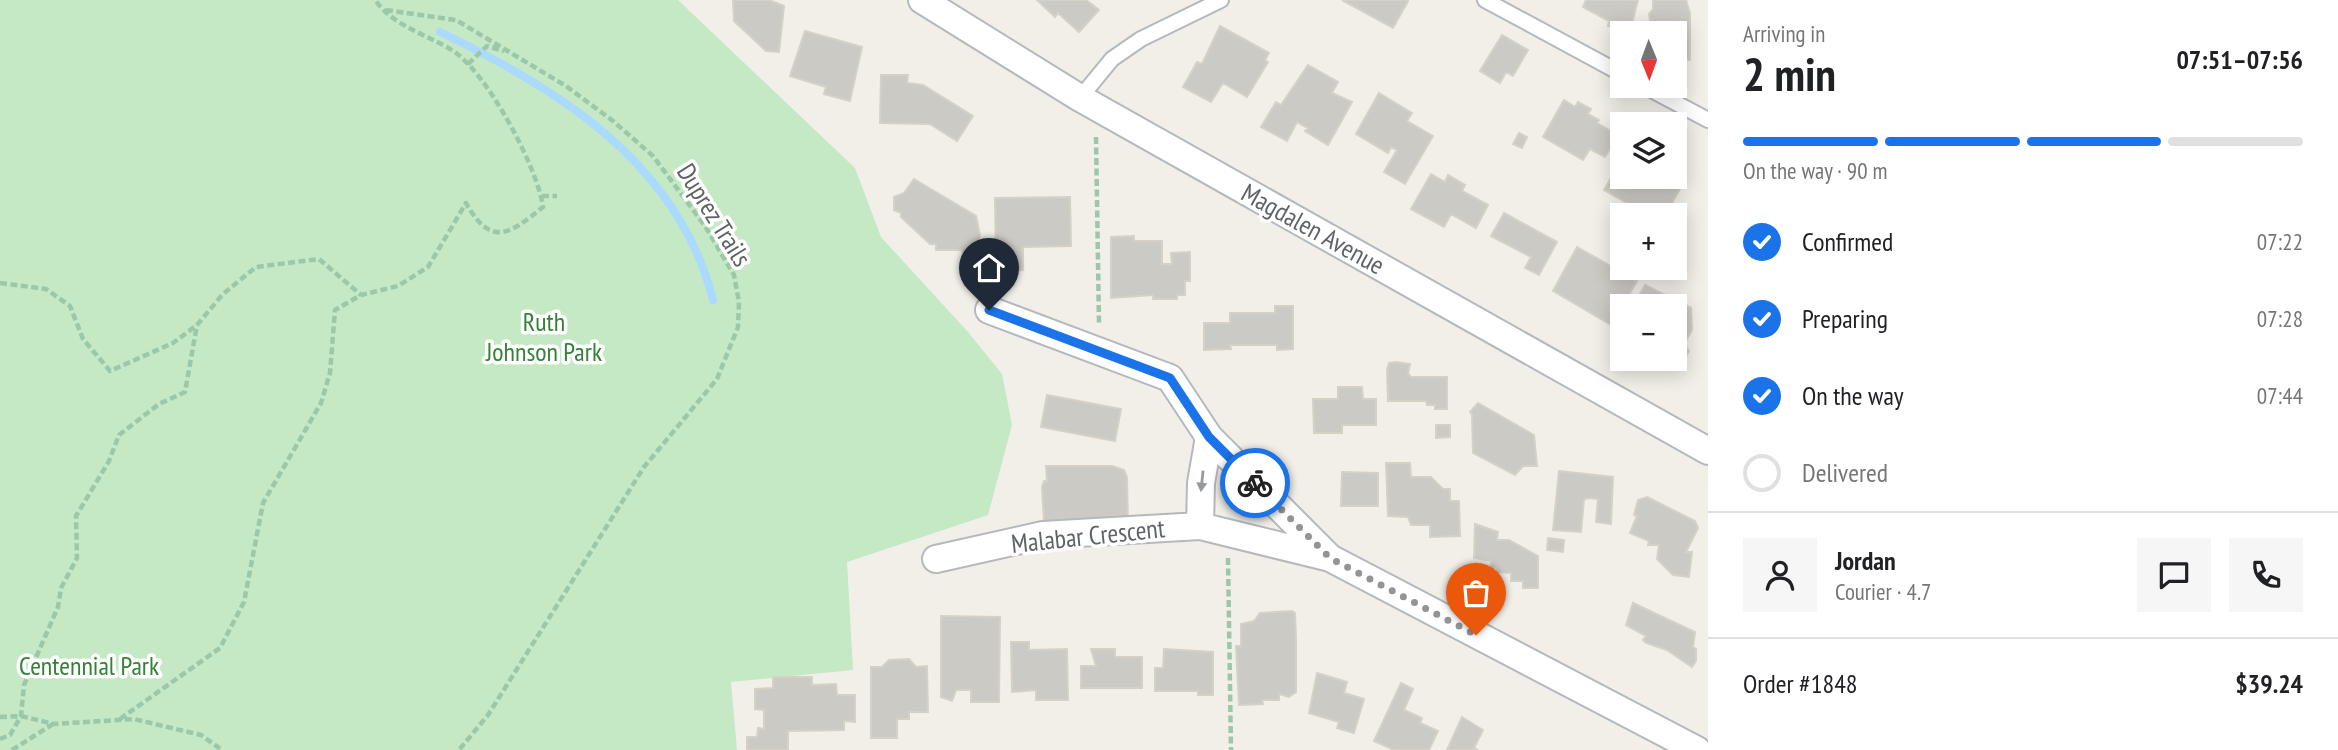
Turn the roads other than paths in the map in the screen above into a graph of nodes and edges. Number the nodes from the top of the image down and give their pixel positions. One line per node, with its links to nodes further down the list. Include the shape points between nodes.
1 (922, 0): 5 (street, Magdalen Avenue)
2 (1221, 0): 5 (lane, via 1141,39 1112,60)
3 (1485, 0): 4 (lane)
4 (1610, 68)
5 (1080, 97): 10 (street, Magdalen Avenue)
6 (1667, 98): 7 (lane)
7 (1708, 120)
8 (989, 310): 9 (street, Malabar Crescent, via 1170,378)
9 (1209, 437): 11 (street, Malabar Crescent, one-way to 11); 12 (street, Malabar Crescent)
10 (1708, 451)
11 (1200, 526): 12 (street, Malabar Crescent); 13 (street, Malabar Crescent, via 1043,535)
12 (1330, 558): 14 (street, Malabar Crescent)
13 (936, 559)
14 (1697, 750)

